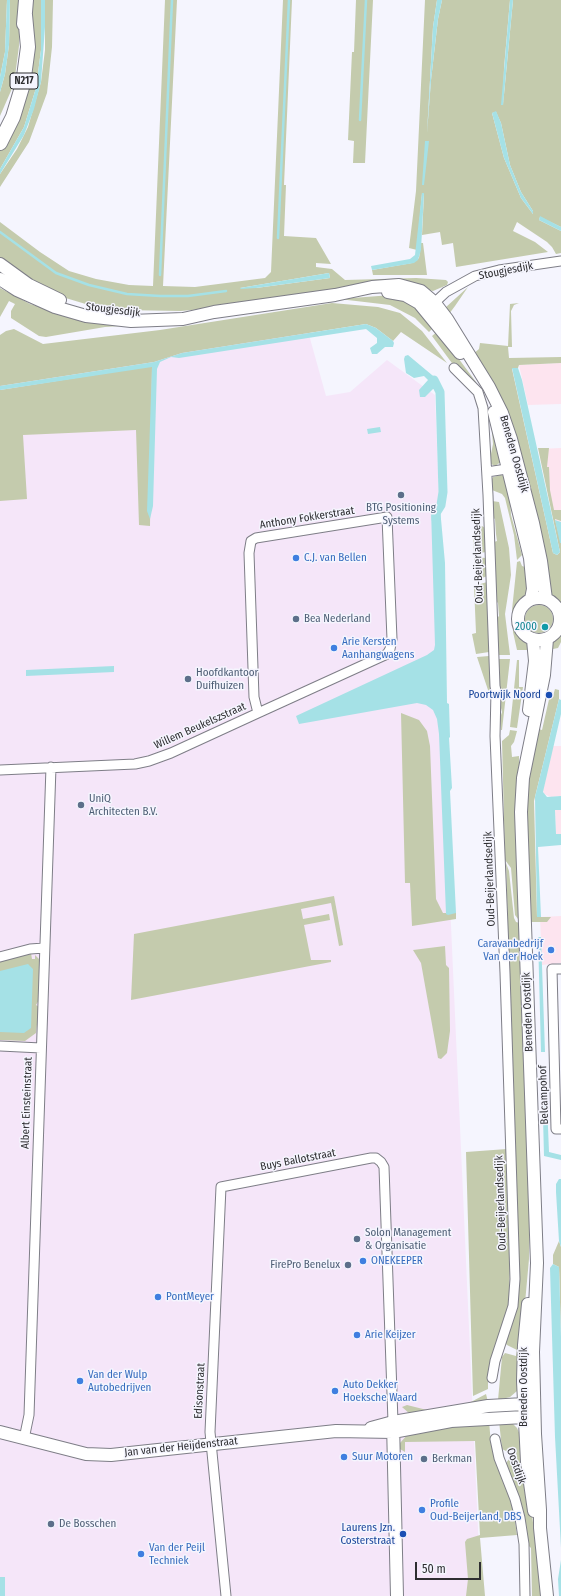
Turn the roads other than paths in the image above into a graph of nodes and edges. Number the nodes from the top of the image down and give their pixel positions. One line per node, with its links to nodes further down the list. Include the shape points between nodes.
1 (26, 0): 2 (main road, N217)
2 (25, 15): 3 (main road, N217, via 17,80); 4 (main road, N217, via 28,47 23,84 13,117)
3 (0, 125)
4 (0, 143)
5 (561, 261): 8 (street, Stougjesdijk, via 480,275 456,286)
6 (0, 264): 9 (main road, Stougjesdijk, via 39,290 88,308 143,314)
7 (0, 279): 9 (main road, Stougjesdijk, via 17,290 55,307 107,320 167,321)
8 (431, 307): 9 (main road, Stougjesdijk, via 416,289 400,285); 11 (main road, Beneden Oostdijk, via 452,327 498,403 510,435)
9 (214, 312)
10 (454, 368): 12 (street, Oud-Beijerlandsedijk, via 476,389 481,399)
11 (514, 468): 12 (street); 13 (main road, Beneden Oostdijk, via 530,558 533,589); 14 (main road, Beneden Oostdijk, via 538,546)
12 (487, 472): 31 (street, Oud-Beijerlandsedijk, via 515,1269 513,1306)
13 (531, 599): 14 (main road); 18 (main road, via 521,608 518,622 524,634)
14 (546, 599): 15 (main road, via 554,603)
15 (560, 612): 16 (main road)
16 (560, 625): 17 (main road, via 555,634)
17 (547, 639): 18 (main road); 23 (main road, Beneden Oostdijk, via 544,675)
18 (533, 640): 23 (main road, Beneden Oostdijk, via 535,661 522,760)
19 (391, 646): 20 (street, Willem Beukelszstraat, via 389,652 383,656); 20 (street, Anthony Fokkerstraat, via 387,517 255,538 249,553 254,697)
20 (258, 713): 21 (street, Willem Beukelszstraat, via 144,763)
21 (51, 768): 22 (street, Willem Beukelszstraat); 24 (street, Albert Einsteinstraat)
22 (0, 770)
23 (523, 778): 32 (main road, Beneden Oostdijk, via 521,821 537,1281)
24 (44, 948): 25 (street); 28 (street, Albert Einsteinstraat)
25 (0, 957)
26 (561, 968): 29 (street, Belcampohof, via 552,969 556,1129)
27 (0, 1046): 28 (street)
28 (41, 1048): 35 (street, Albert Einsteinstraat, via 28,1415)
29 (561, 1129)
30 (221, 1187): 33 (street, Buys Ballotstraat, via 370,1158 380,1160 384,1167); 37 (street, Edisonstraat)
31 (492, 1378)
32 (527, 1410): 33 (main road, Jan van der Heijdenstraat); 41 (main road, Beneden Oostdijk)
33 (393, 1427): 37 (main road, Jan van der Heijdenstraat); 39 (main road)
34 (0, 1432): 35 (main road, Jan van der Heijdenstraat)
35 (24, 1439): 37 (main road, Jan van der Heijdenstraat, via 99,1455)
36 (495, 1439): 40 (street, Oostdijk, via 522,1525)
37 (210, 1444): 38 (street, Edisonstraat)
38 (226, 1596)
39 (397, 1596)
40 (525, 1596)
41 (547, 1596)

